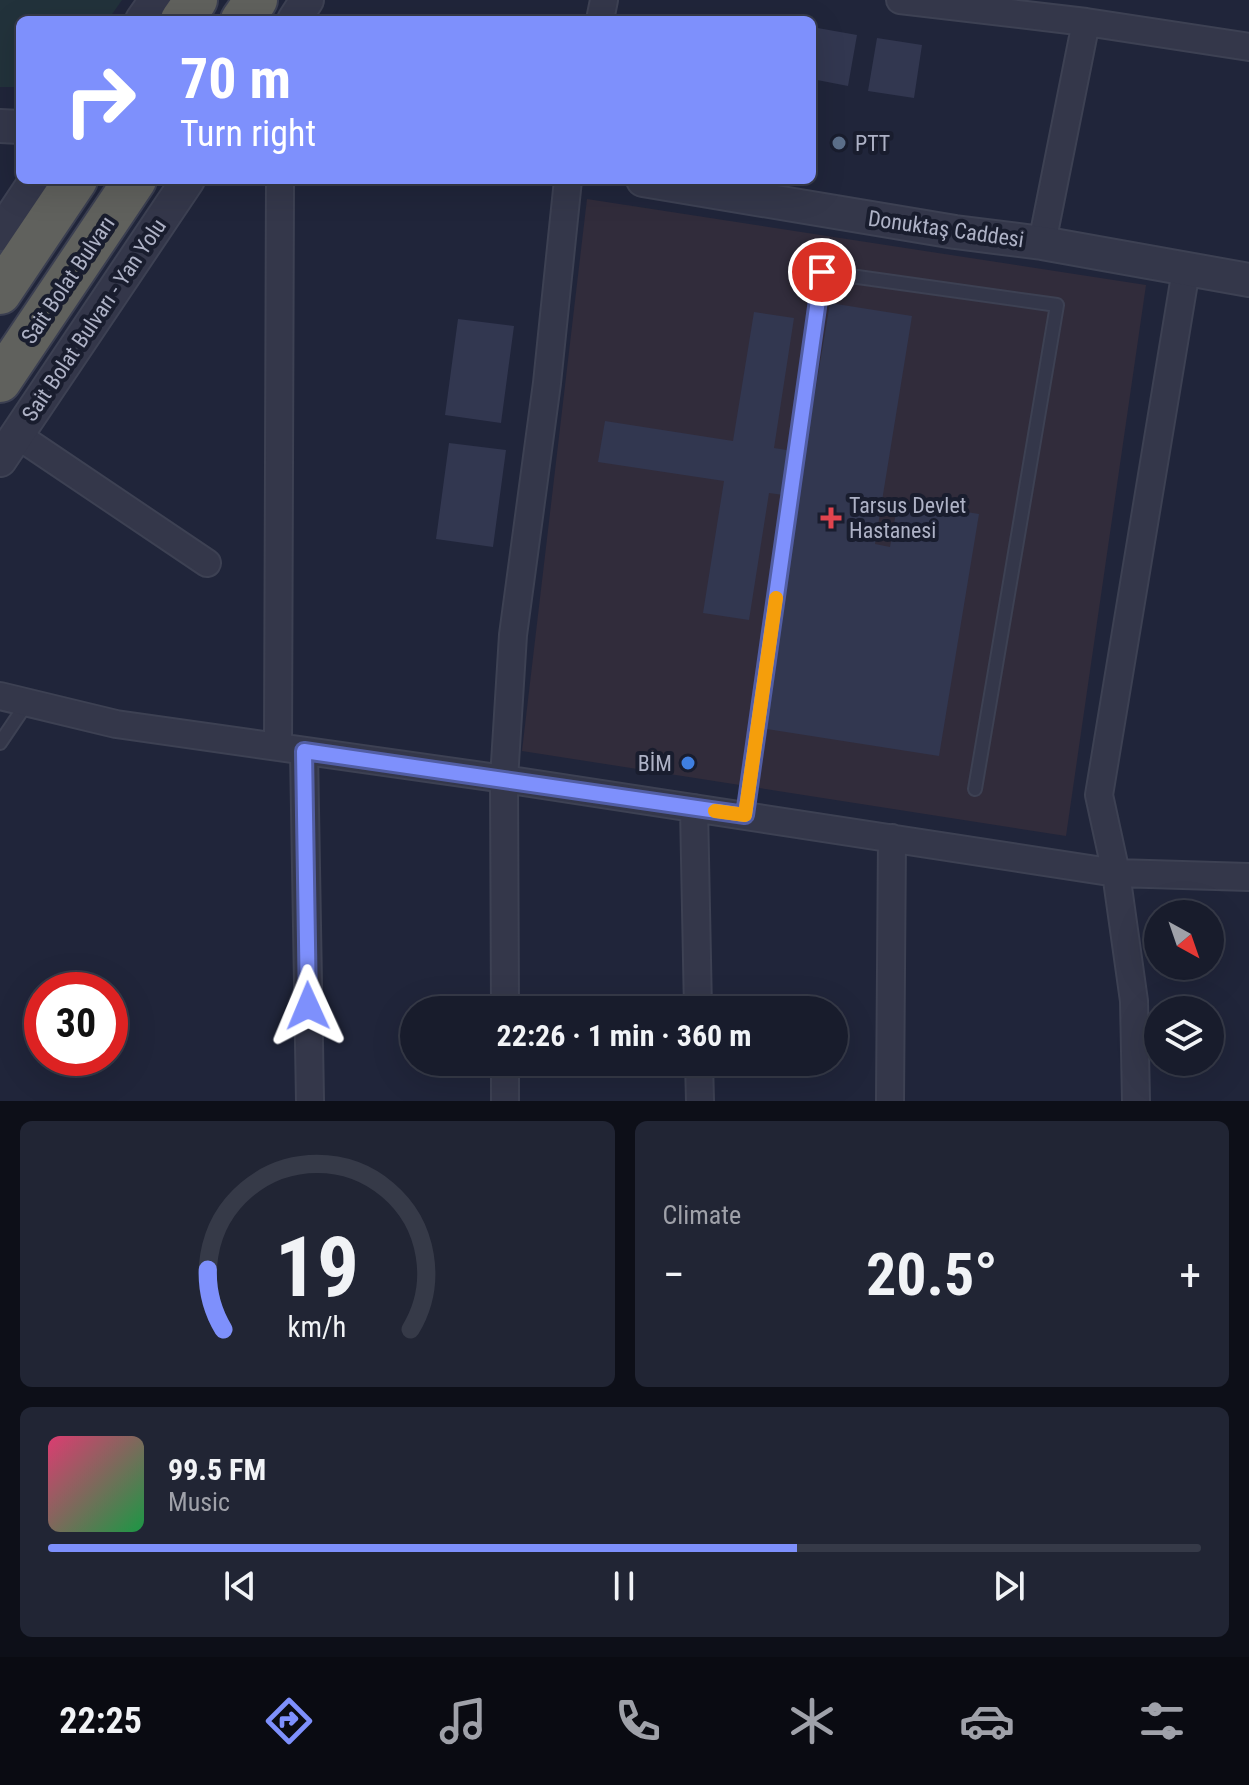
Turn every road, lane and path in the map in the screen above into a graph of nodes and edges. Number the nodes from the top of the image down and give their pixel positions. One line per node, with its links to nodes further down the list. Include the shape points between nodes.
1 (900, 0): 2 (street)
2 (1086, 22): 3 (street); 12 (street)
3 (1249, 47)
4 (33, 184): 11 (street)
5 (73, 184): 15 (highway)
6 (132, 184): 16 (highway, Sait Bolat Bulvarı)
7 (185, 184): 17 (street, Sait Bolat Bulvarı - Yan Yolu)
8 (280, 184): 22 (street)
9 (568, 184): 23 (street, via 513,635)
10 (667, 184): 12 (street, Donuktaş Caddesi)
11 (0, 234)
12 (1042, 243): 13 (street, Donuktaş Caddesi)
13 (1186, 270): 14 (street, Donuktaş Caddesi); 28 (street, via 1099,795)
14 (1249, 280)
15 (0, 293)
16 (0, 381)
17 (8, 447): 18 (street)
18 (207, 563)
19 (0, 696): 20 (street)
20 (27, 703): 21 (lane); 22 (street, via 116,724)
21 (0, 743)
22 (291, 749): 23 (street); 34 (street)
23 (504, 779): 25 (street); 30 (street)
24 (975, 789): 26 (lane, via 1057,305 822,272)
25 (694, 808): 26 (street); 31 (street)
26 (745, 815): 27 (street)
27 (892, 838): 28 (street); 37 (street)
28 (1116, 873): 29 (street); 38 (street, via 1134,1001)
29 (1249, 877)
30 (505, 996)
31 (698, 996)
32 (505, 1076): 35 (street)
33 (699, 1076): 36 (street)
34 (310, 1101)
35 (505, 1101)
36 (700, 1101)
37 (890, 1101)
38 (1136, 1101)

